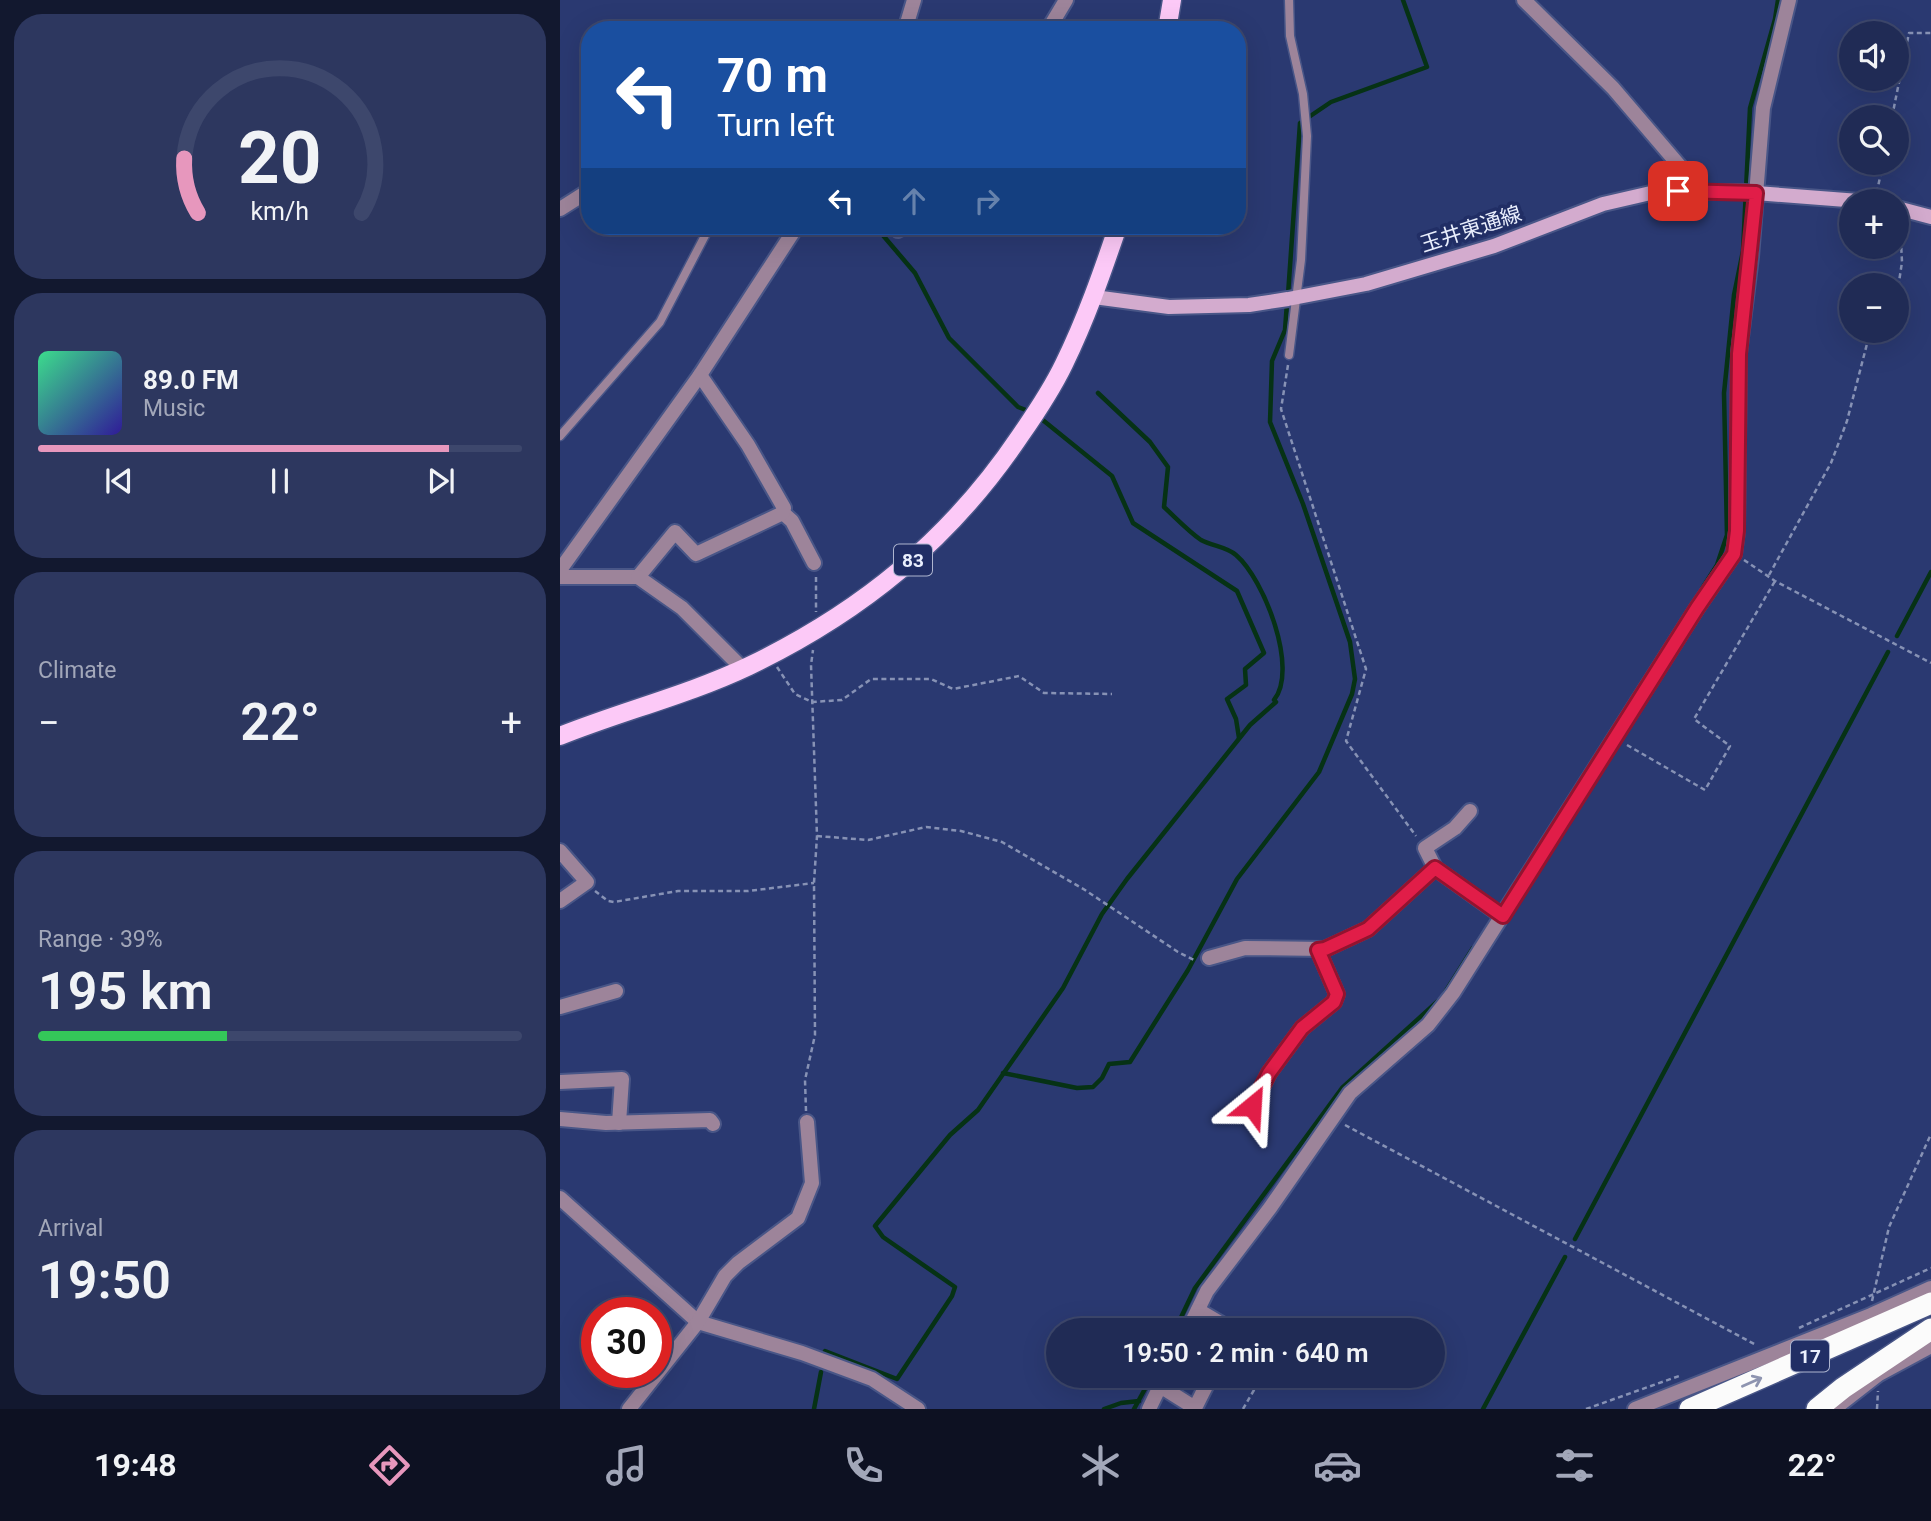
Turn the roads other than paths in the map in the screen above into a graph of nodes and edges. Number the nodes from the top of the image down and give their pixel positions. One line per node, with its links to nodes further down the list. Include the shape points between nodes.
1 (914, 0): 7 (street)
2 (1066, 0): 8 (street)
3 (1171, 0): 9 (main road)
4 (1289, 0): 21 (lane, via 1290,36 1307,135)
5 (1524, 0): 10 (street, via 1613,88)
6 (1789, 0): 11 (street, via 1763,108)
7 (908, 21)
8 (1053, 21)
9 (1168, 21)
10 (1701, 191): 11 (street, 玉井東通線); 21 (street, 玉井東通線, via 1655,192 1603,204 1493,246 1366,284)
11 (1751, 193): 13 (street, 玉井東通線); 36 (street, via 1739,354 1734,554)
12 (581, 196): 14 (street)
13 (1839, 200)
14 (560, 209)
15 (1909, 211): 16 (street)
16 (1931, 218)
17 (705, 235): 24 (lane, via 660,322)
18 (791, 235): 23 (street)
19 (1115, 235): 20 (main road, 83)
20 (1094, 297): 21 (street, 玉井東通線, via 1169,307 1249,305); 30 (main road, 83, via 1035,414 960,514 883,586 816,631)
21 (1296, 297): 22 (lane)
22 (1289, 355)
23 (701, 375): 25 (street, via 748,445); 27 (street)
24 (560, 436)
25 (783, 513): 26 (street, via 792,520); 29 (street, via 696,554 675,532)
26 (814, 563)
27 (560, 570)
28 (560, 577): 29 (street)
29 (638, 577): 30 (street, via 682,608)
30 (743, 668): 31 (main road, 83)
31 (560, 736)
32 (1470, 811): 34 (street, via 1455,828 1425,848)
33 (560, 852): 35 (street, via 587,882)
34 (1435, 868): 36 (street); 37 (street, via 1368,929)
35 (560, 901)
36 (1498, 912): 50 (street, via 1453,993 1428,1025 1350,1093)
37 (1318, 950): 38 (street, via 1245,948); 42 (street, via 1337,994 1334,1002 1302,1028)
38 (1209, 958)
39 (616, 991): 40 (street)
40 (560, 1007)
41 (560, 1082): 45 (street, via 622,1079)
42 (1252, 1106)
43 (560, 1119): 45 (street)
44 (807, 1122): 54 (street, via 812,1183 798,1217 725,1276)
45 (619, 1123): 46 (street, via 710,1120)
46 (713, 1124)
47 (560, 1198): 54 (street)
48 (1931, 1288): 53 (street)
49 (1931, 1303): 53 (highway, 17)
50 (1198, 1310): 51 (street); 52 (street)
51 (1194, 1318)
52 (1212, 1318)
53 (1874, 1321): 64 (street); 65 (highway, 17, one-way to 53)
54 (698, 1322): 61 (street); 62 (street, via 872,1379)
55 (1931, 1329): 57 (highway, 17)
56 (1931, 1346): 57 (street)
57 (1879, 1369): 66 (highway, 17); 67 (street)
58 (1160, 1388): 63 (street)
59 (1171, 1388): 60 (street, via 1195,1408)
60 (1206, 1388)
61 (629, 1409)
62 (918, 1409)
63 (1149, 1409)
64 (1635, 1409)
65 (1690, 1409)
66 (1816, 1409)
67 (1834, 1409)

